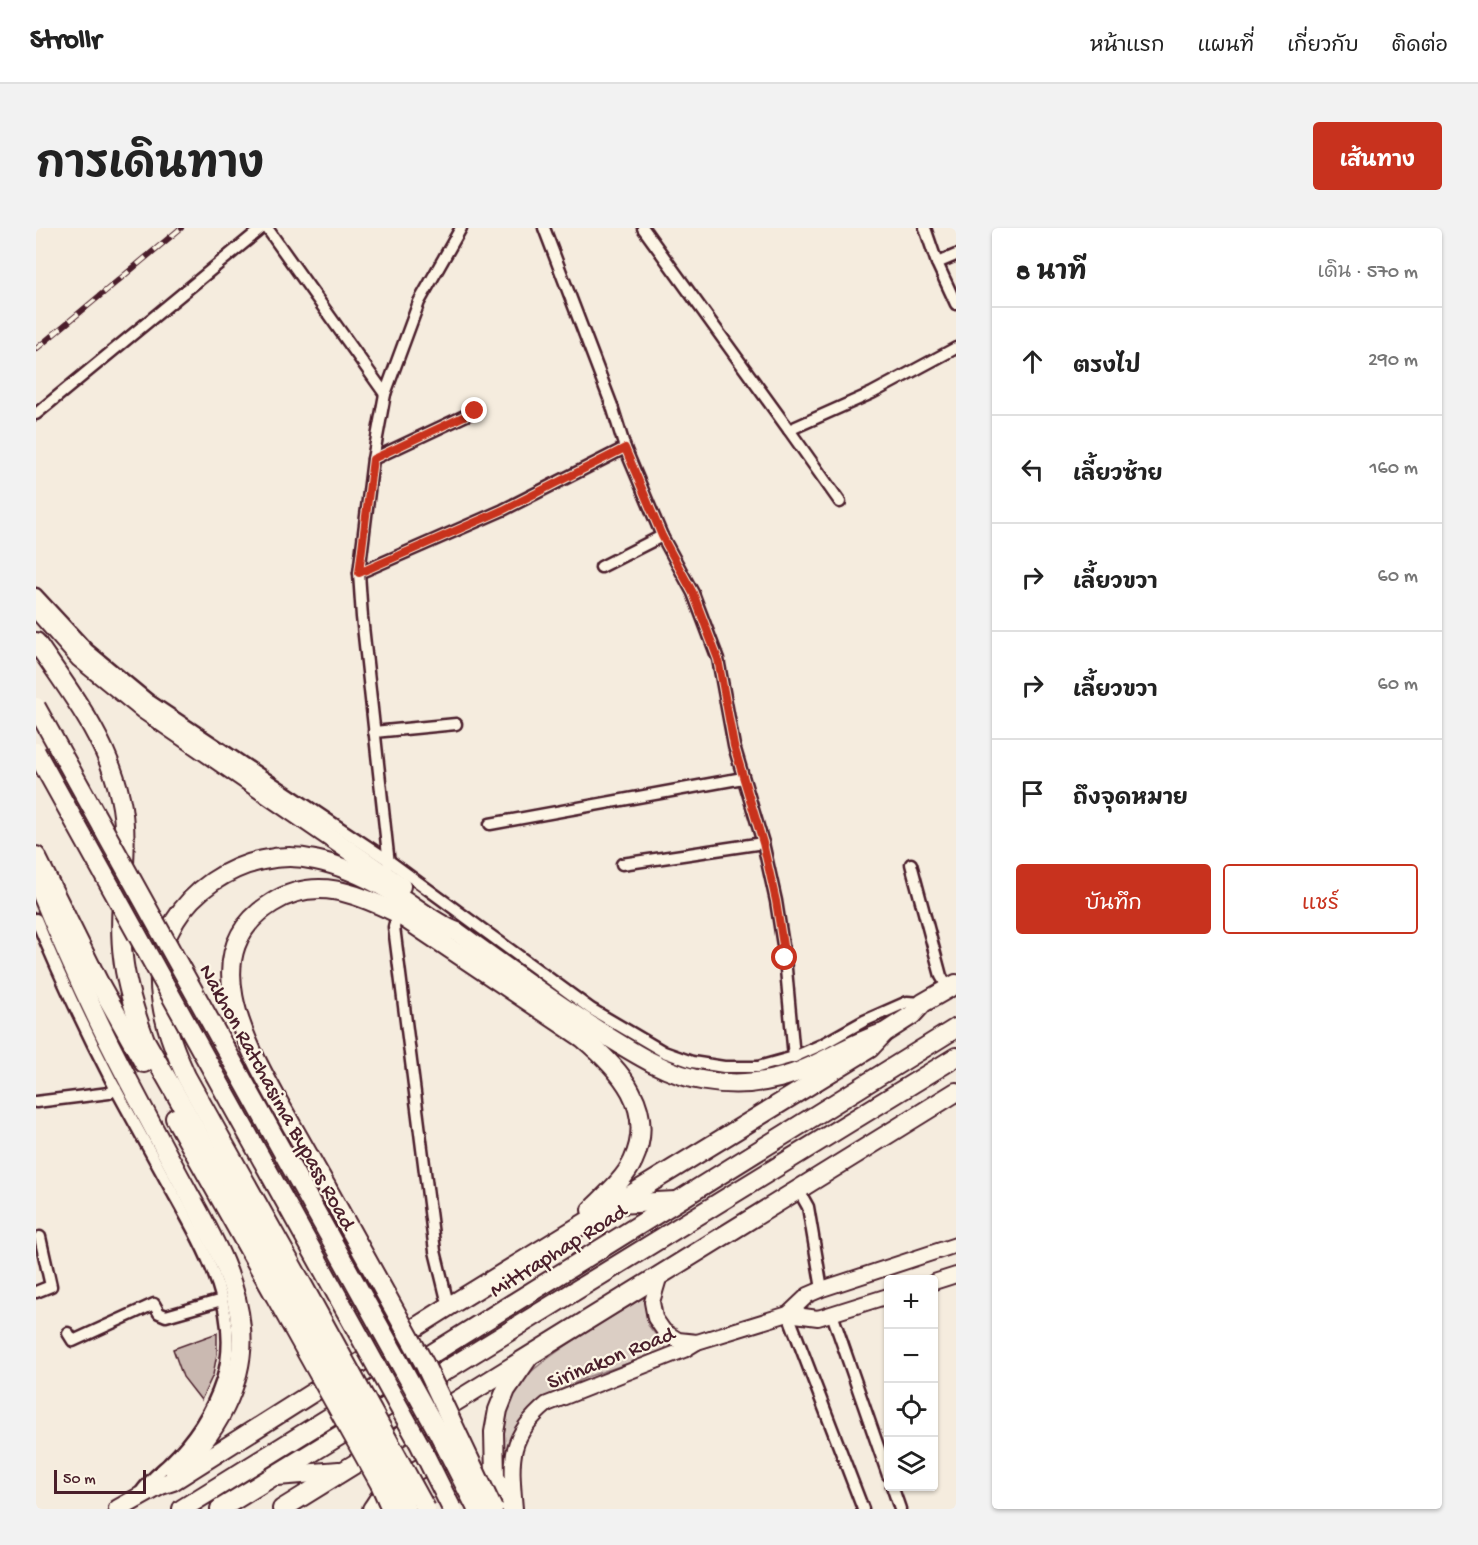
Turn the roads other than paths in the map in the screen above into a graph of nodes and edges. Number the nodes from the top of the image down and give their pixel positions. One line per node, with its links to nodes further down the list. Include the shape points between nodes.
1 (262, 228): 13 (street)
2 (267, 228): 11 (street)
3 (461, 228): 11 (street, via 419,302)
4 (544, 228): 15 (street)
5 (643, 228): 14 (street)
6 (925, 228): 8 (street)
7 (956, 255): 8 (street)
8 (938, 263): 9 (street)
9 (956, 304)
10 (956, 348): 14 (street, via 872,393)
11 (385, 394): 16 (street)
12 (475, 411): 16 (street)
13 (36, 414)
14 (789, 430): 17 (street)
15 (625, 448): 18 (street); 20 (street, via 503,510)
16 (373, 459): 20 (street)
17 (840, 502)
18 (662, 536): 19 (street); 28 (street, via 693,593 718,659)
19 (600, 567)
20 (359, 573): 26 (street)
21 (36, 594): 32 (street, via 87,649 150,701)
22 (40, 614): 38 (highway, via 80,658 143,709 450,920)
23 (36, 642): 57 (highway, via 100,740 121,799 122,956 145,1040)
24 (36, 707): 84 (highway, Nakhon Ratchasima Bypass Road, bridge)
25 (456, 724): 26 (street)
26 (374, 732): 32 (street)
27 (36, 752): 83 (highway, Nakhon Ratchasima Bypass Road, bridge)
28 (743, 778): 29 (street); 30 (street)
29 (490, 824)
30 (763, 843): 33 (street); 43 (street, via 785,958)
31 (36, 856): 57 (highway, via 98,981)
32 (388, 863): 43 (street, via 591,1009 664,1052 724,1067 758,1067)
33 (622, 864)
34 (911, 864): 39 (street, via 941,976)
35 (36, 880): 72 (highway, via 124,1072 214,1241 236,1299 242,1329 236,1381 202,1443)
36 (36, 919): 45 (street)
37 (394, 924): 62 (street, via 435,1251)
38 (457, 932): 42 (highway, via 626,1048 672,1071 705,1081 744,1084 780,1078); 57 (highway, via 342,867 285,857 252,862 208,884 173,924 163,948 160,971 163,1010 172,1043)
39 (952, 986): 40 (highway)
40 (923, 1003): 42 (highway); 43 (street, via 907,1002)
41 (956, 1028): 49 (highway, Mittraphap Road)
42 (884, 1033): 50 (highway, via 870,1048)
43 (794, 1057)
44 (956, 1057): 70 (highway, Mittraphap Road)
45 (116, 1089): 47 (street); 61 (street, via 198,1238)
46 (956, 1092): 48 (highway)
47 (36, 1102)
48 (799, 1191): 54 (highway); 58 (street, via 808,1207)
49 (679, 1201): 50 (highway); 76 (highway, Mittraphap Road)
50 (615, 1204): 51 (highway)
51 (579, 1226): 62 (highway); 85 (highway, bridge, via 619,1183 633,1160 639,1139 640,1118 634,1095 606,1058 583,1038 397,913 369,899 339,890 309,889 283,896 249,922 232,960 231,983 245,1038 424,1363)
52 (40, 1237): 59 (street, via 51,1286)
53 (956, 1245): 58 (street, Sirinakon Road)
54 (660, 1275): 66 (street, Sirinakon Road, via 651,1302 655,1318 664,1331 678,1340); 67 (highway)
55 (956, 1275): 56 (street)
56 (938, 1280)
57 (287, 1287): 80 (highway, bridge); 81 (highway, bridge); 82 (highway, bridge)
58 (822, 1288): 63 (street, Sirinakon Road)
59 (36, 1293)
60 (884, 1297): 64 (street, Sirinakon Road)
61 (222, 1300): 65 (street, via 166,1316 153,1304 73,1341); 74 (street, via 227,1355 221,1381 191,1438)
62 (451, 1305): 72 (highway)
63 (788, 1314): 64 (street, Sirinakon Road, via 818,1318); 66 (street, Sirinakon Road); 87 (street)
64 (832, 1314): 68 (street)
65 (68, 1333)
66 (697, 1342): 86 (street, Sirinakon Road, via 547,1404 531,1417 518,1437 512,1467)
67 (530, 1354): 69 (highway); 71 (highway, via 498,1410 494,1432)
68 (884, 1464)
69 (344, 1471): 70 (highway); 78 (highway)
70 (273, 1476): 77 (highway, Mittraphap Road)
71 (495, 1477): 79 (highway, via 460,1459 444,1460 400,1480); 86 (highway)
72 (161, 1485): 74 (highway)
73 (894, 1491): 88 (street)
74 (136, 1498): 75 (highway)
75 (118, 1509)
76 (182, 1509)
77 (220, 1509)
78 (282, 1509)
79 (372, 1509)
80 (391, 1509)
81 (406, 1509)
82 (426, 1509)
83 (452, 1509)
84 (477, 1509)
85 (493, 1509)
86 (514, 1509)
87 (863, 1509)
88 (900, 1509)

